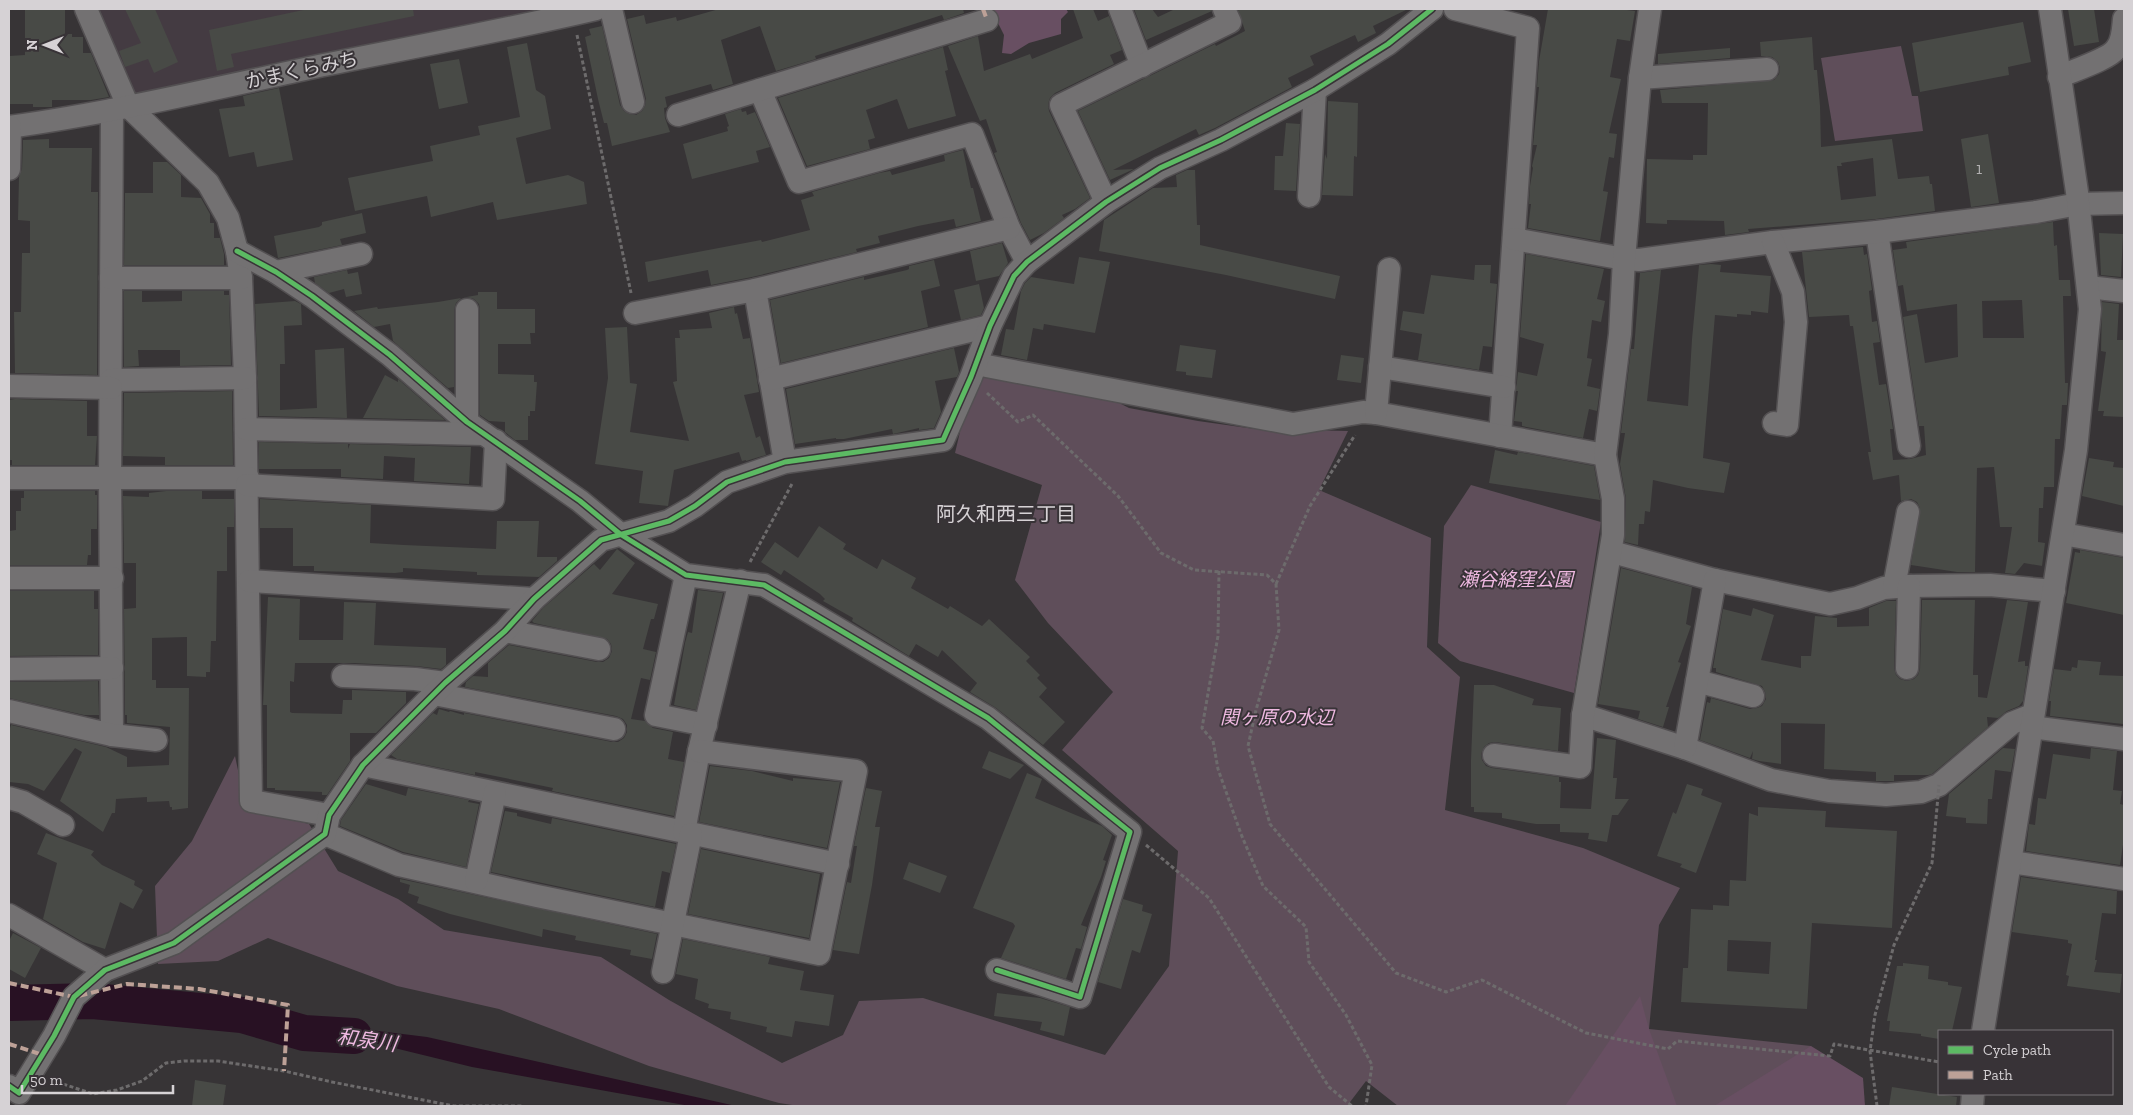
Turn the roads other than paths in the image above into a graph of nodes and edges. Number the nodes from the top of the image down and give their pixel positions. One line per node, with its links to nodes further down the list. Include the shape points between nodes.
1 (86, 9): 19 (street)
2 (611, 9): 18 (street)
3 (1120, 9): 12 (street)
4 (1224, 9): 12 (street, via 1230,22)
5 (1432, 9): 17 (street, via 1388,44)
6 (1455, 9): 29 (street, via 1528,28)
7 (1650, 9): 15 (street)
8 (2050, 9): 14 (street)
9 (586, 10): 19 (street, かまくらみち)
10 (2124, 19): 14 (street, via 2122,37 2116,49 2107,57)
11 (987, 20): 16 (street)
12 (1142, 66): 24 (street, via 1060,105)
13 (1767, 69): 15 (street)
14 (2059, 77): 26 (street)
15 (1640, 78): 33 (street)
16 (760, 90): 20 (street); 27 (street, via 798,182 972,134)
17 (1315, 90): 23 (street); 24 (street, via 1230,136 1160,168)
18 (633, 102)
19 (120, 108): 21 (street, かまくらみち); 31 (street, via 208,183 228,218); 37 (street)
20 (678, 115)
21 (9, 127): 22 (street)
22 (9, 170)
23 (1309, 196)
24 (1106, 202): 34 (street)
25 (2124, 203): 26 (street)
26 (2078, 204): 28 (street); 39 (street)
27 (1010, 228): 34 (street); 40 (street)
28 (1877, 232): 30 (street); 57 (street)
29 (1514, 238): 33 (street); 51 (street)
30 (1772, 242): 33 (street, via 1638,260); 53 (street, via 1793,292 1796,322)
31 (237, 251): 36 (street); 38 (street)
32 (361, 254): 36 (street)
33 (1624, 259): 58 (street, via 1620,334)
34 (1027, 262): 44 (street, via 1014,276)
35 (1389, 269): 45 (street)
36 (276, 272): 55 (street, via 390,355)
37 (111, 278): 38 (street); 49 (street)
38 (241, 278): 47 (street)
39 (2088, 288): 41 (street); 65 (street, via 2090,310 2082,409)
40 (755, 290): 43 (street); 48 (street)
41 (2124, 292)
42 (467, 310): 55 (street)
43 (635, 313)
44 (990, 326): 46 (street); 48 (street)
45 (1380, 367): 51 (street); 52 (street)
46 (973, 371): 52 (street, via 1293,424); 59 (street, via 943,440)
47 (245, 378): 49 (street); 54 (street)
48 (770, 379): 59 (street)
49 (111, 384): 50 (street); 61 (street)
50 (9, 386)
51 (1504, 387): 56 (street)
52 (1372, 413): 56 (street)
53 (1789, 426)
54 (246, 429): 55 (street); 62 (street)
55 (482, 433): 62 (street, via 493,499); 64 (street, via 580,501)
56 (1500, 436): 58 (street)
57 (1909, 446)
58 (1605, 455): 67 (street, via 1613,499)
59 (795, 461): 64 (street, via 727,482 669,521)
60 (9, 478): 61 (street)
61 (110, 478): 62 (street); 70 (street)
62 (248, 482): 72 (street)
63 (1908, 512): 74 (street)
64 (620, 534): 68 (street); 76 (street, via 601,540)
65 (2063, 534): 66 (street); 75 (street)
66 (2124, 545)
67 (1612, 552): 71 (street); 87 (street)
68 (686, 576): 73 (street); 89 (street, via 656,715)
69 (9, 578): 70 (street)
70 (112, 578): 79 (street)
71 (1715, 580): 74 (street, via 1830,604); 83 (street)
72 (249, 581): 76 (street); 100 (street, via 251,801)
73 (740, 581): 89 (street); 110 (street, via 764,584 988,718 1130,832 1080,997)
74 (1901, 586): 75 (street, via 1990,585); 80 (street)
75 (2054, 591): 88 (street)
76 (534, 599): 77 (street)
77 (505, 631): 78 (street); 84 (street)
78 (599, 649)
79 (112, 668): 81 (street); 91 (street)
80 (1907, 668)
81 (9, 669)
82 (343, 676): 84 (street, via 415,678)
83 (1697, 681): 85 (street); 94 (street)
84 (440, 689): 90 (street); 97 (street)
85 (1753, 696)
86 (9, 711): 91 (street)
87 (1583, 715): 94 (street); 96 (street, via 1580,767)
88 (2032, 722): 92 (street); 94 (street, via 2027,717 2012,723 1939,785 1921,792 1886,795 1829,791 1771,780); 103 (street)
89 (706, 725): 95 (street)
90 (614, 729)
91 (112, 735): 93 (street)
92 (2124, 739)
93 (156, 740)
94 (1685, 748)
95 (700, 751): 102 (street); 104 (street, via 856,771)
96 (1494, 755)
97 (363, 765): 98 (street); 100 (street)
98 (495, 793): 102 (street); 106 (street)
99 (9, 798): 101 (street, via 23,802)
100 (327, 824): 106 (street, via 399,865); 109 (street, via 174,943)
101 (63, 825)
102 (687, 833): 104 (street); 108 (street)
103 (2011, 862): 105 (street); 112 (street)
104 (838, 864): 108 (street, via 819,954)
105 (2124, 880)
106 (476, 881): 108 (street)
107 (9, 914): 109 (street)
108 (672, 924): 111 (street)
109 (105, 970): 113 (street, via 74,997 54,1036)
110 (997, 970)
111 (663, 972)
112 (1983, 1030)
113 (15, 1095)

